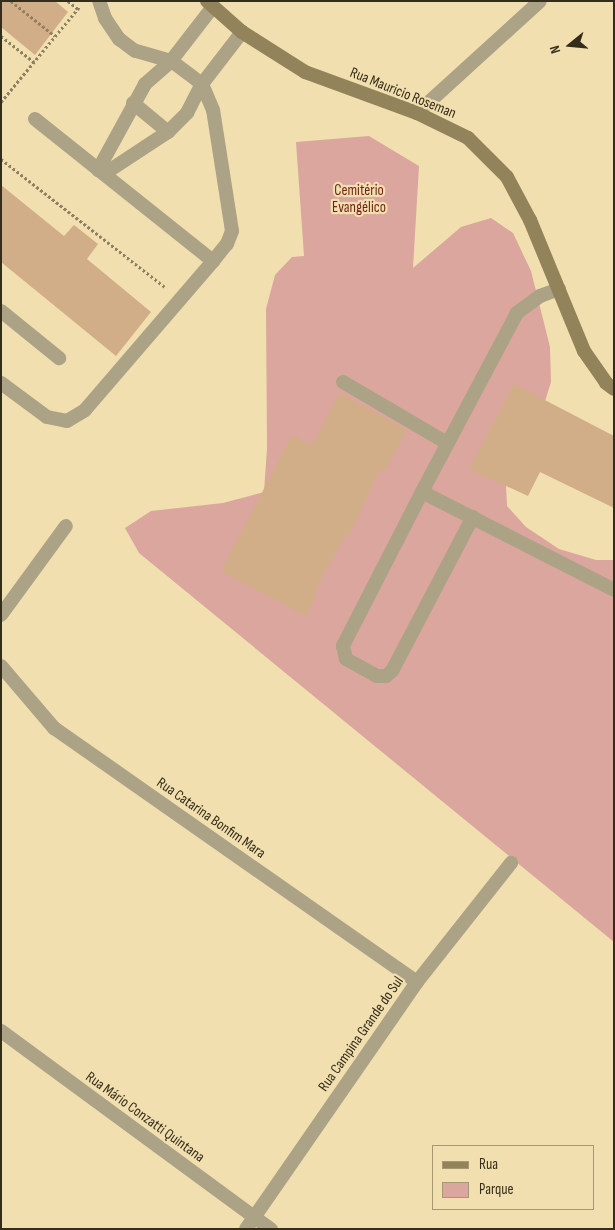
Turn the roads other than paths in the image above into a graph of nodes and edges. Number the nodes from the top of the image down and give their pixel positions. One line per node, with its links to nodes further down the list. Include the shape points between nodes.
1 (99, 1): 5 (street, via 105,18 119,39 135,51)
2 (540, 1): 8 (street)
3 (209, 4): 4 (main road, Rua Mauricio Roseman); 5 (street)
4 (242, 32): 6 (street); 8 (main road, Rua Mauricio Roseman, via 305,72)
5 (171, 61): 6 (street); 7 (street, via 145,84)
6 (202, 84): 10 (street, via 187,113); 12 (street, via 213,110 232,231 227,244)
7 (133, 102): 10 (street); 11 (street)
8 (417, 113): 13 (main road, Rua Mauricio Roseman, via 468,138 507,177 530,220)
9 (35, 119): 11 (street)
10 (168, 132): 11 (street)
11 (101, 172): 12 (street)
12 (213, 261): 17 (street, via 85,410 66,420 46,417)
13 (559, 289): 18 (main road, Rua Mauricio Roseman, via 584,351 606,383); 19 (street, via 540,296 516,313)
14 (2, 313): 15 (street)
15 (59, 358)
16 (343, 382): 19 (street)
17 (1, 383)
18 (614, 389)
19 (447, 443): 20 (street)
20 (422, 492): 21 (street); 21 (street, via 343,646 346,659 376,676 386,676 392,670)
21 (472, 517): 23 (street)
22 (66, 526): 24 (street)
23 (614, 590)
24 (1, 615)
25 (1, 666): 27 (street, Rua Catarina Bonfim Mara, via 54,728)
26 (511, 863): 27 (street, Rua Campina Grande do Sul)
27 (417, 982): 29 (street, Rua Campina Grande do Sul)
28 (1, 1031): 29 (street, Rua Mário Conzatti Quintana)
29 (250, 1223): 30 (street, Rua Mário Conzatti Quintana)
30 (271, 1229)

